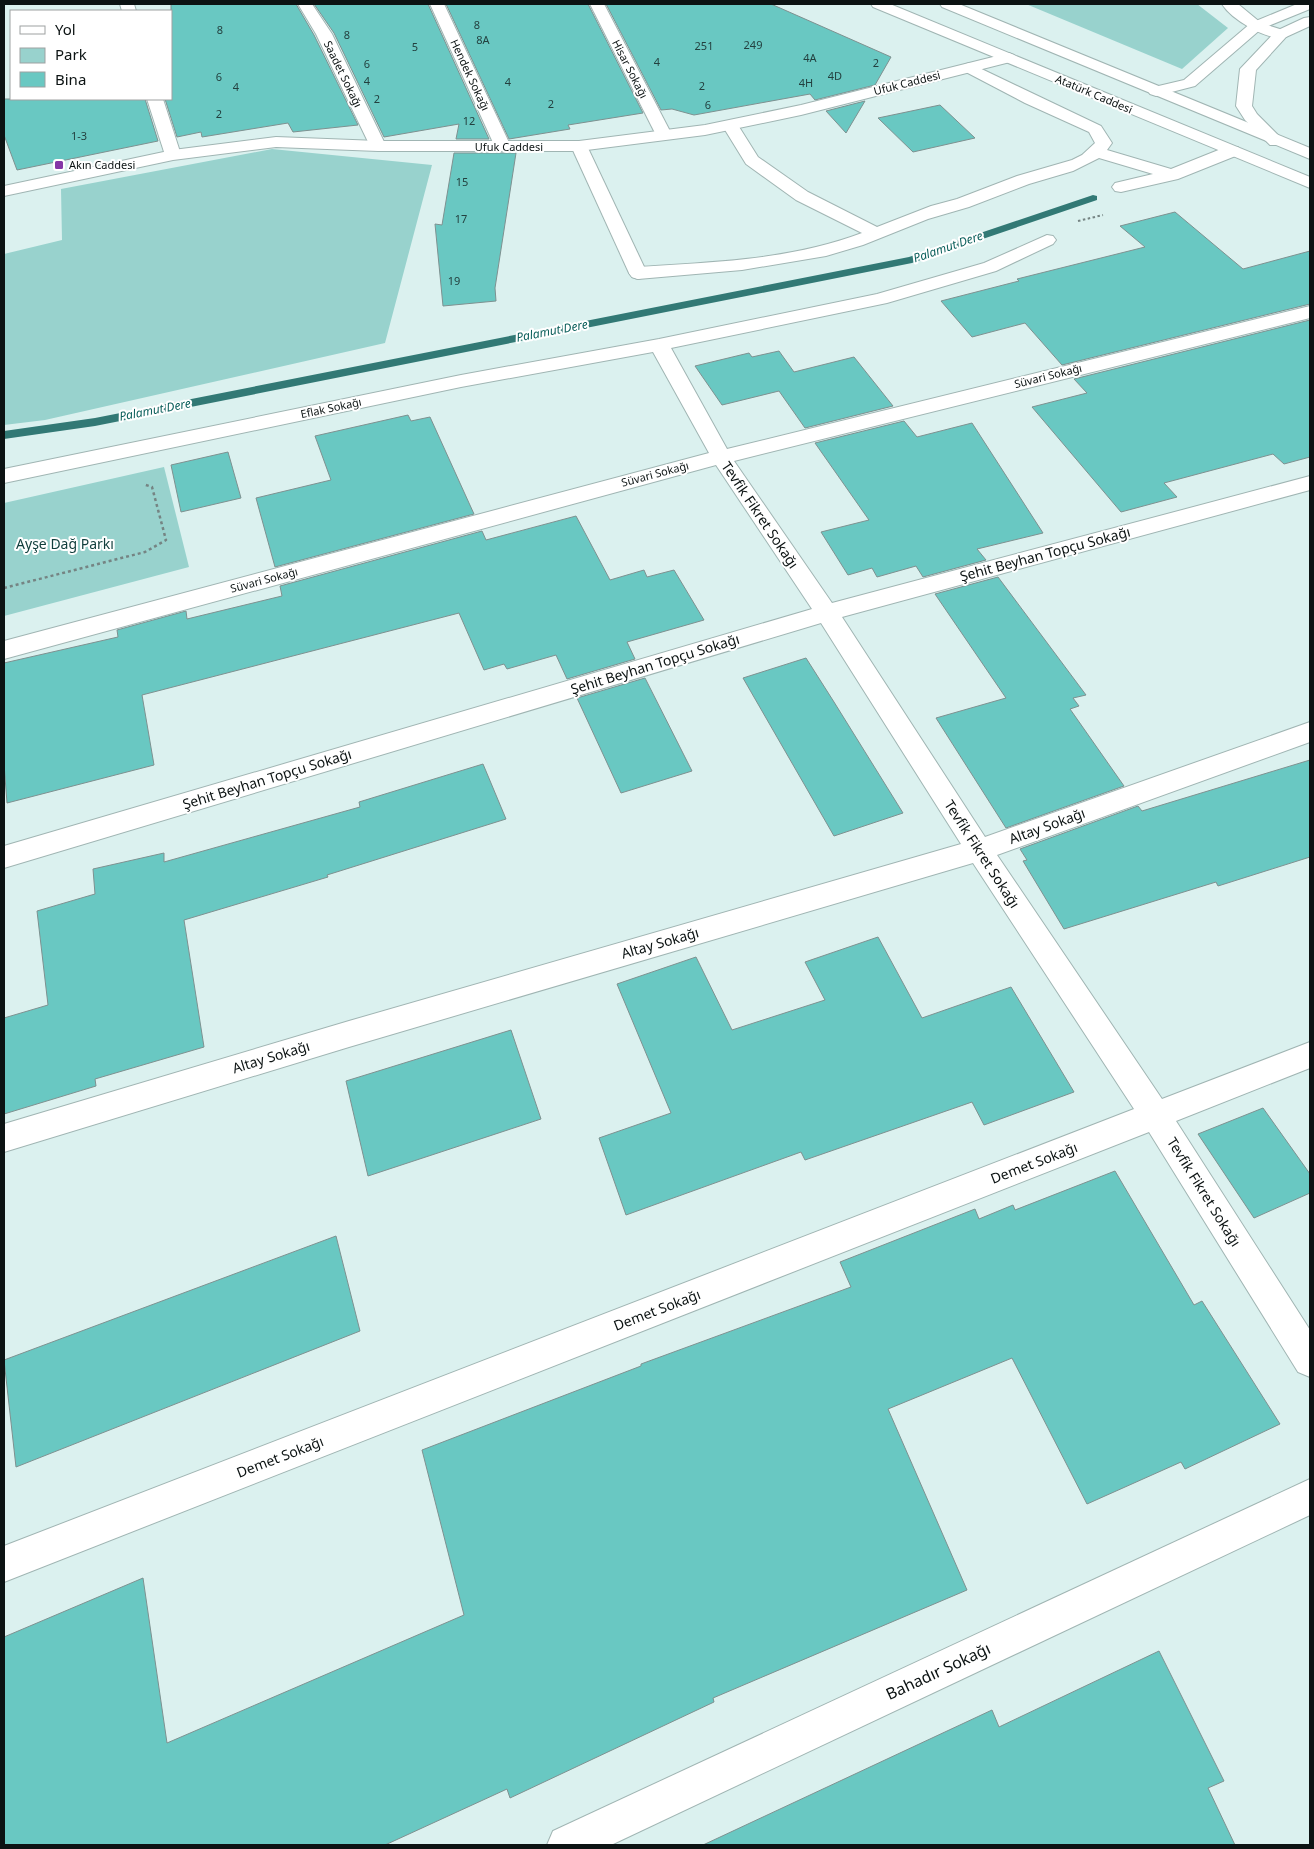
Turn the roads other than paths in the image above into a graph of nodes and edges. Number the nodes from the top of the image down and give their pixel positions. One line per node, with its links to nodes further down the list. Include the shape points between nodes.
1 (305, 4): 18 (street, Saadet Sokağı, via 324,34)
2 (437, 4): 20 (street, Hendek Sokağı)
3 (596, 4): 16 (street, Hisar Sokağı)
4 (878, 4): 11 (street, Atatürk Caddesi)
5 (947, 4): 13 (street, Atatürk Caddesi)
6 (1230, 4): 9 (street)
7 (1309, 4): 9 (street)
8 (1310, 21): 10 (street)
9 (1256, 26): 10 (street); 13 (street, via 1189,83)
10 (1281, 34): 17 (street, via 1248,69 1244,106)
11 (1009, 58): 12 (street, Ufuk Caddesi); 21 (street, Atatürk Caddesi)
12 (969, 68): 15 (street, Ufuk Caddesi); 22 (street, via 1095,129 1104,143)
13 (1156, 91): 17 (street, Atatürk Caddesi)
14 (155, 100): 24 (street)
15 (730, 125): 16 (street, Ufuk Caddesi); 29 (street, via 759,165 802,196)
16 (664, 135): 19 (street, Ufuk Caddesi)
17 (1276, 140): 23 (street, Atatürk Caddesi)
18 (378, 146): 20 (street, Ufuk Caddesi); 24 (street, Ufuk Caddesi, via 276,142)
19 (579, 146): 20 (street, Ufuk Caddesi); 29 (street, via 638,274 740,266 837,247)
20 (503, 147)
21 (1232, 151): 25 (street); 26 (street, Atatürk Caddesi)
22 (1098, 152): 25 (street); 29 (street, via 1068,168 1025,179)
23 (1310, 154)
24 (173, 155): 28 (street, Ufuk Caddesi)
25 (1172, 175): 27 (street)
26 (1310, 183)
27 (1121, 187)
28 (4, 191)
29 (876, 233)
30 (1046, 240): 32 (street, Eflak Sokağı, via 990,266 880,299)
31 (1310, 312): 33 (street, Süvari Sokağı)
32 (659, 345): 33 (street, Tevfik Fikret Sokağı); 34 (street, Eflak Sokağı, via 461,380)
33 (721, 457): 36 (street, Tevfik Fikret Sokağı); 37 (street, Süvari Sokağı)
34 (4, 476)
35 (1310, 483): 36 (street, Şehit Beyhan Topçu Sokağı)
36 (827, 613): 39 (street, Tevfik Fikret Sokağı); 40 (street, Şehit Beyhan Topçu Sokağı)
37 (4, 650)
38 (1310, 732): 39 (street, Altay Sokağı)
39 (979, 850): 42 (street, Tevfik Fikret Sokağı); 43 (street, Altay Sokağı)
40 (4, 857)
41 (1310, 1055): 42 (street, Demet Sokağı)
42 (1156, 1116): 44 (street, Tevfik Fikret Sokağı); 46 (street, Demet Sokağı)
43 (4, 1138)
44 (1310, 1360)
45 (1310, 1497): 47 (street, Bahadır Sokağı)
46 (4, 1564)
47 (567, 1845)

